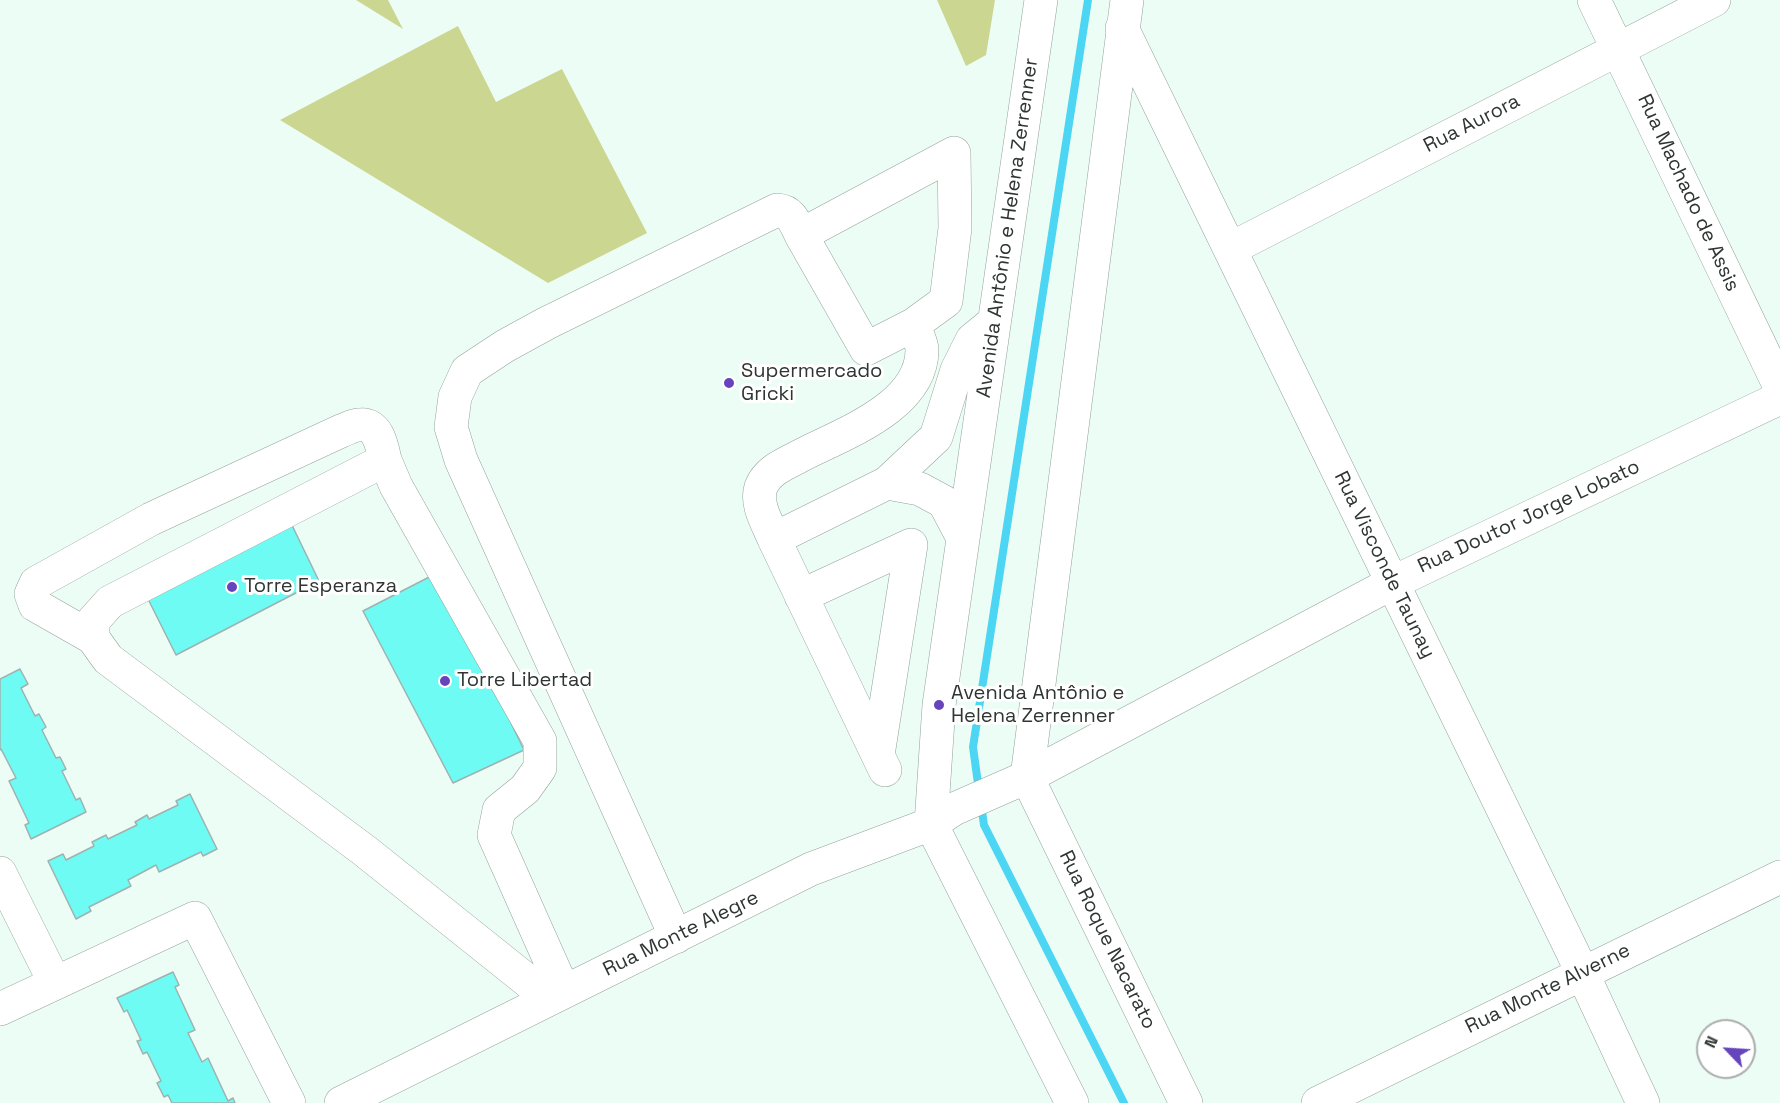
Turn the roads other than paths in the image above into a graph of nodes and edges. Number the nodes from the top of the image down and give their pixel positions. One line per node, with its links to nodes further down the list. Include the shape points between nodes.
1 (1041, 0): 8 (street, Avenida Antônio e Helena Zerrenner)
2 (1594, 0): 5 (street, Rua Machado de Assis)
3 (1714, 0): 5 (street, Rua Aurora)
4 (1124, 14): 7 (street, Rua Visconde Taunay); 19 (street)
5 (1619, 48): 7 (street, Rua Aurora); 10 (street, Rua Machado de Assis)
6 (801, 235): 9 (street, via 866,349); 9 (street, via 954,153 955,228 946,301); 23 (street, via 791,216 777,210 505,346 467,370 455,397 451,427 461,460)
7 (1230, 249): 16 (street, Rua Visconde Taunay)
8 (994, 322): 13 (street, via 972,340 957,370 936,437); 14 (street, Avenida Antônio e Helena Zerrenner)
9 (913, 325): 15 (street, via 923,348 920,369 904,395 882,413 774,470 761,487 759,502)
10 (1780, 387)
11 (1780, 398): 16 (street, Rua Doutor Jorge Lobato)
12 (385, 459): 18 (street, via 110,602 93,621); 18 (street, via 380,438 371,427 360,424 151,519 36,584 31,594 35,604); 26 (street, via 396,486 540,741 540,768 525,789 499,810 494,835)
13 (887, 483): 14 (street, via 920,489 944,502); 15 (street)
14 (963, 538): 20 (street, Avenida Antônio e Helena Zerrenner, via 939,705)
15 (774, 539): 17 (street)
16 (1392, 583): 19 (street, Rua Doutor Jorge Lobato); 24 (street, Rua Visconde Taunay)
17 (801, 596): 17 (street, via 882,762 911,545)
18 (93, 638): 26 (street, via 108,659)
19 (1013, 783): 20 (street, Rua Monte Alegre); 31 (street, Rua Roque Nacarato)
20 (942, 817): 23 (street, Rua Monte Alegre, via 811,869); 30 (street)
21 (0, 873): 25 (street)
22 (1780, 877): 24 (street, Rua Monte Alverne)
23 (676, 937): 26 (street, Rua Monte Alegre)
24 (1582, 972): 32 (street, Rua Monte Alverne); 33 (street, Rua Visconde Taunay)
25 (55, 983): 27 (street); 28 (street, via 195,918)
26 (556, 995): 29 (street, Rua Monte Alegre)
27 (0, 1009)
28 (290, 1103)
29 (340, 1103)
30 (1072, 1103)
31 (1186, 1103)
32 (1318, 1103)
33 (1643, 1103)

